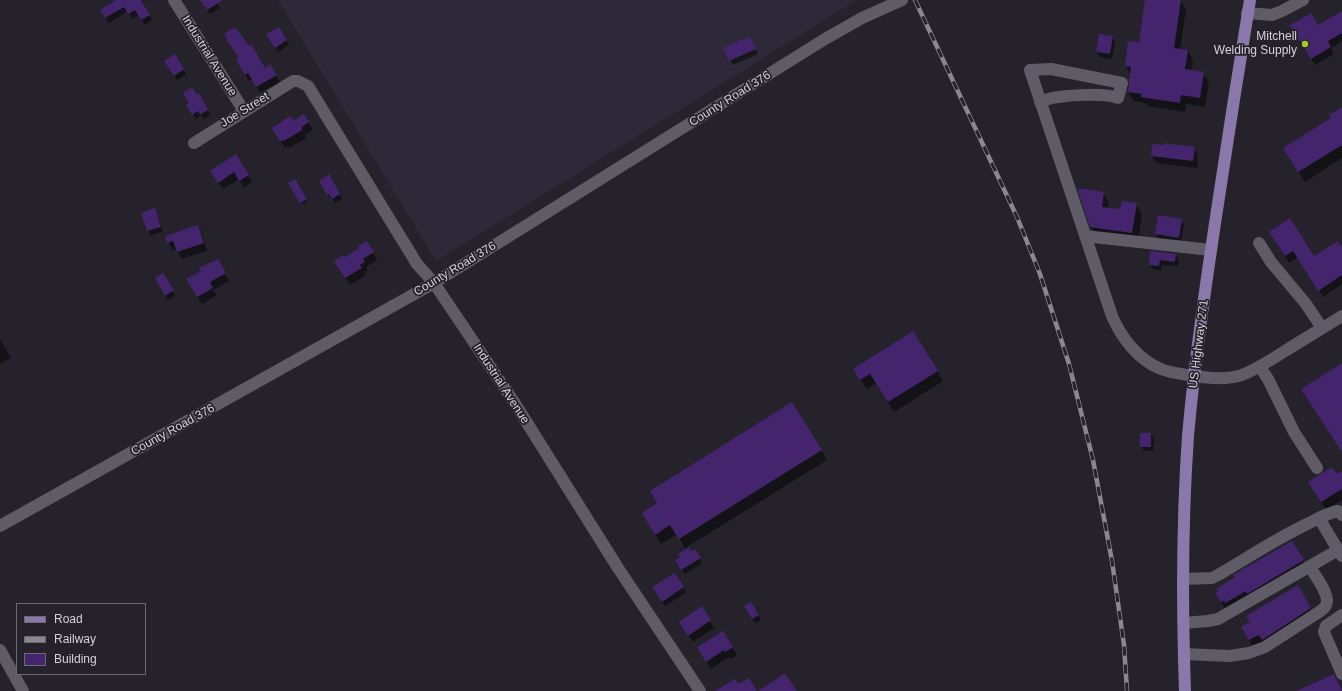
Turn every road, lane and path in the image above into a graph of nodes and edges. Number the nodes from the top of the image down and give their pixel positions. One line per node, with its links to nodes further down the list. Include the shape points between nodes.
1 (174, 0): 8 (street, Industrial Avenue)
2 (902, 0): 13 (street, County Road 376, via 862,18 825,40)
3 (1250, 0): 5 (main road, US Highway 271)
4 (1303, 0): 5 (street, via 1272,15)
5 (1248, 13): 12 (main road, US Highway 271)
6 (298, 81): 8 (street, Joe Street, via 284,85); 13 (street, Industrial Avenue, via 311,90 417,264)
7 (1040, 102): 7 (street, via 1030,70 1051,69 1122,83 1118,98 1103,95 1058,97); 10 (street)
8 (244, 111): 9 (street, Joe Street)
9 (194, 143)
10 (1085, 236): 12 (street); 17 (street, via 1116,327 1124,340 1147,361 1159,368)
11 (1259, 244): 15 (street)
12 (1211, 250): 17 (main road, US Highway 271)
13 (434, 283): 21 (street, County Road 376); 31 (street, Industrial Avenue, via 514,402 618,568)
14 (1342, 316): 15 (street)
15 (1322, 328): 16 (street)
16 (1260, 367): 17 (street, via 1233,377); 18 (street, via 1294,432)
17 (1194, 376): 24 (main road, US Highway 271, via 1186,479)
18 (1317, 468)
19 (1342, 515): 20 (street, via 1338,511)
20 (1319, 518): 22 (street); 24 (street, via 1212,578)
21 (0, 526)
22 (1340, 553): 23 (street)
23 (1310, 567): 26 (street, via 1218,619); 28 (street, via 1328,600 1319,612 1265,647 1249,653 1229,656)
24 (1183, 578): 26 (main road, US Highway 271)
25 (1342, 615): 29 (street, via 1326,626 1324,632)
26 (1184, 623): 28 (main road, US Highway 271)
27 (0, 650): 30 (street)
28 (1184, 654): 32 (main road, US Highway 271)
29 (1342, 674)
30 (23, 691)
31 (700, 691)
32 (1186, 691)

